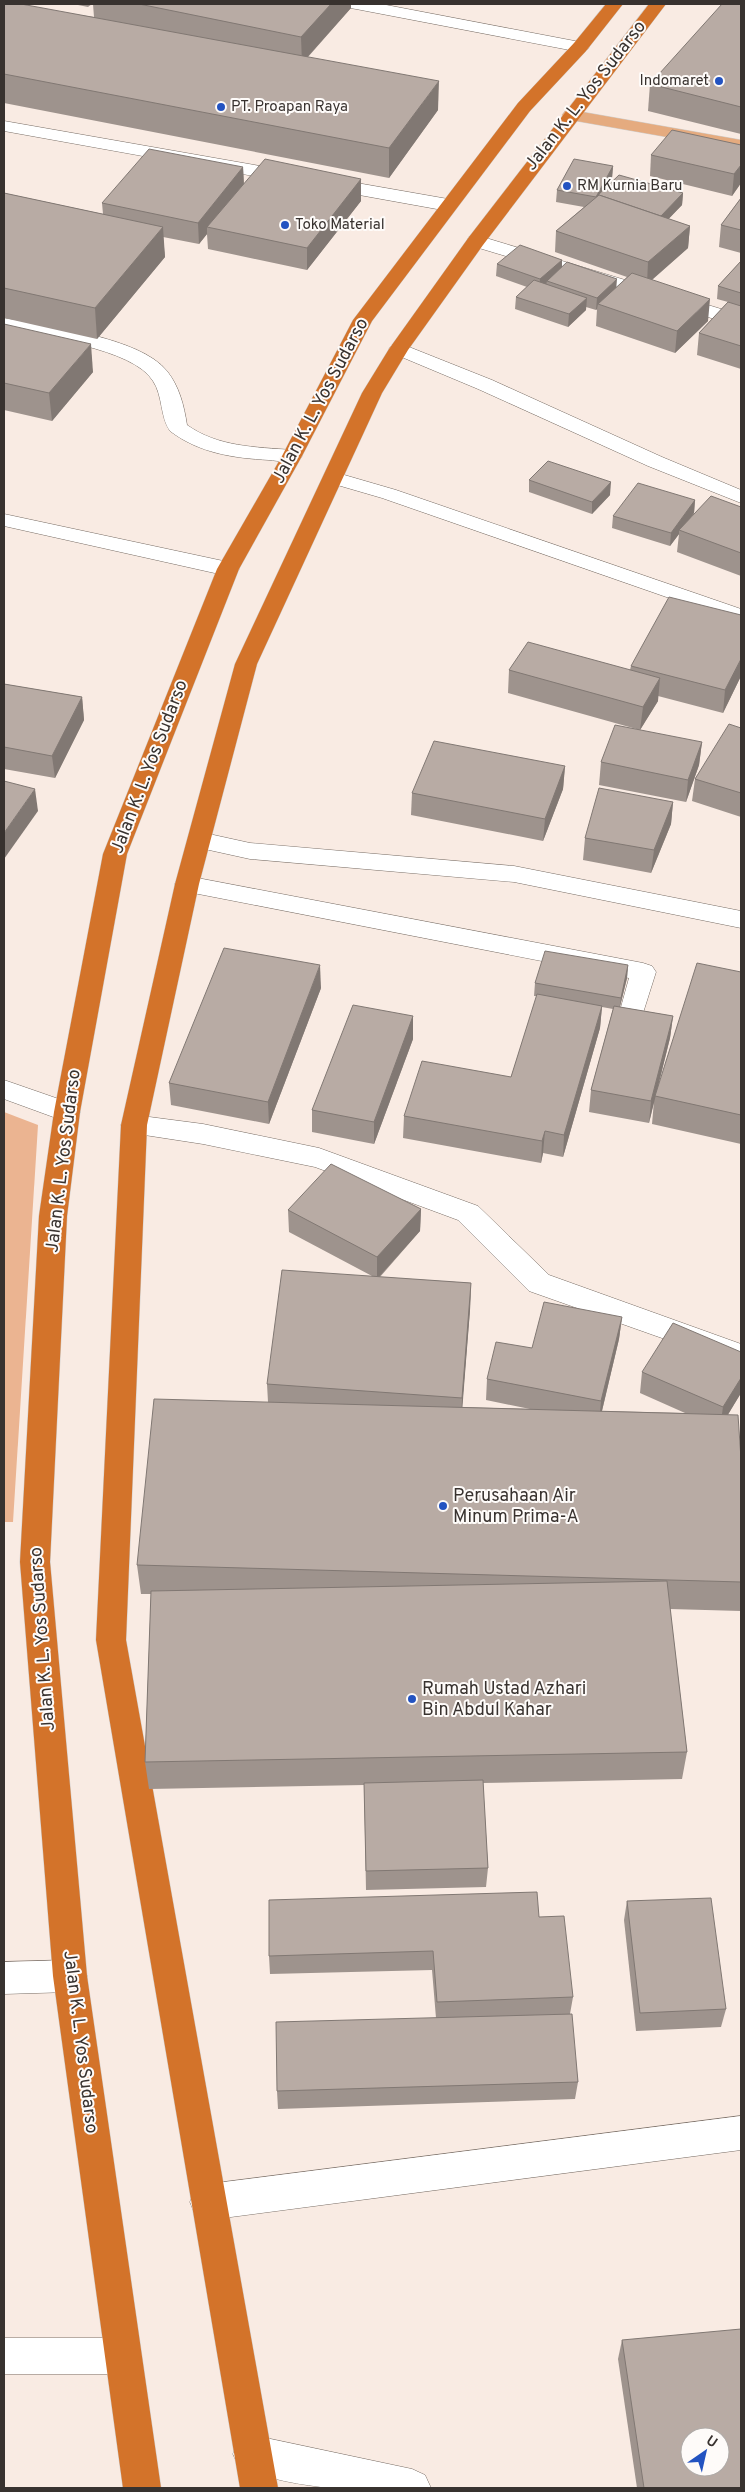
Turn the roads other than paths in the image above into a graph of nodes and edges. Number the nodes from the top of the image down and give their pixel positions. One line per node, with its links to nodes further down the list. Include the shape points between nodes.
1 (356, 4): 4 (street)
2 (615, 4): 4 (highway, Jalan K. L. Yos Sudarso)
3 (658, 4): 5 (highway, Jalan K. L. Yos Sudarso)
4 (580, 46): 5 (highway, Jalan K. L. Yos Sudarso)
5 (548, 111): 7 (main road); 8 (highway, Jalan K. L. Yos Sudarso); 9 (highway, Jalan K. L. Yos Sudarso)
6 (4, 126): 8 (street)
7 (741, 145)
8 (448, 205): 13 (highway, Jalan K. L. Yos Sudarso, via 363,320)
9 (476, 241): 10 (street); 12 (highway, Jalan K. L. Yos Sudarso)
10 (741, 321)
11 (4, 324): 13 (street, via 101,344 143,361 158,372 173,399 177,427 201,442 230,450)
12 (399, 349): 14 (highway, Jalan K. L. Yos Sudarso, via 372,393); 15 (street, via 447,367 681,474)
13 (292, 456): 17 (highway, Jalan K. L. Yos Sudarso)
14 (334, 478): 18 (street, via 389,494); 19 (highway, Jalan K. L. Yos Sudarso, via 246,664)
15 (741, 497)
16 (4, 520): 17 (street, via 175,560)
17 (228, 569): 24 (highway, Jalan K. L. Yos Sudarso, via 115,854)
18 (741, 616)
19 (200, 840): 20 (highway, Jalan K. L. Yos Sudarso); 21 (street, via 250,851 514,874)
20 (187, 884): 22 (street, via 643,972); 25 (highway, Jalan K. L. Yos Sudarso)
21 (741, 920)
22 (634, 1007)
23 (4, 1089): 24 (street)
24 (67, 1112): 27 (highway, Jalan K. L. Yos Sudarso, via 53,1216 35,1562)
25 (134, 1124): 26 (street, via 203,1134 319,1158 468,1213 539,1283); 30 (highway, Jalan K. L. Yos Sudarso, via 110,1640)
26 (741, 1355)
27 (70, 1976): 28 (street); 32 (highway, Jalan K. L. Yos Sudarso)
28 (4, 1978)
29 (741, 2133): 30 (street)
30 (208, 2202): 33 (highway, Jalan K. L. Yos Sudarso)
31 (4, 2356): 32 (street)
32 (122, 2356): 34 (highway, Jalan K. L. Yos Sudarso)
33 (256, 2471): 35 (street)
34 (142, 2488)
35 (412, 2488)

